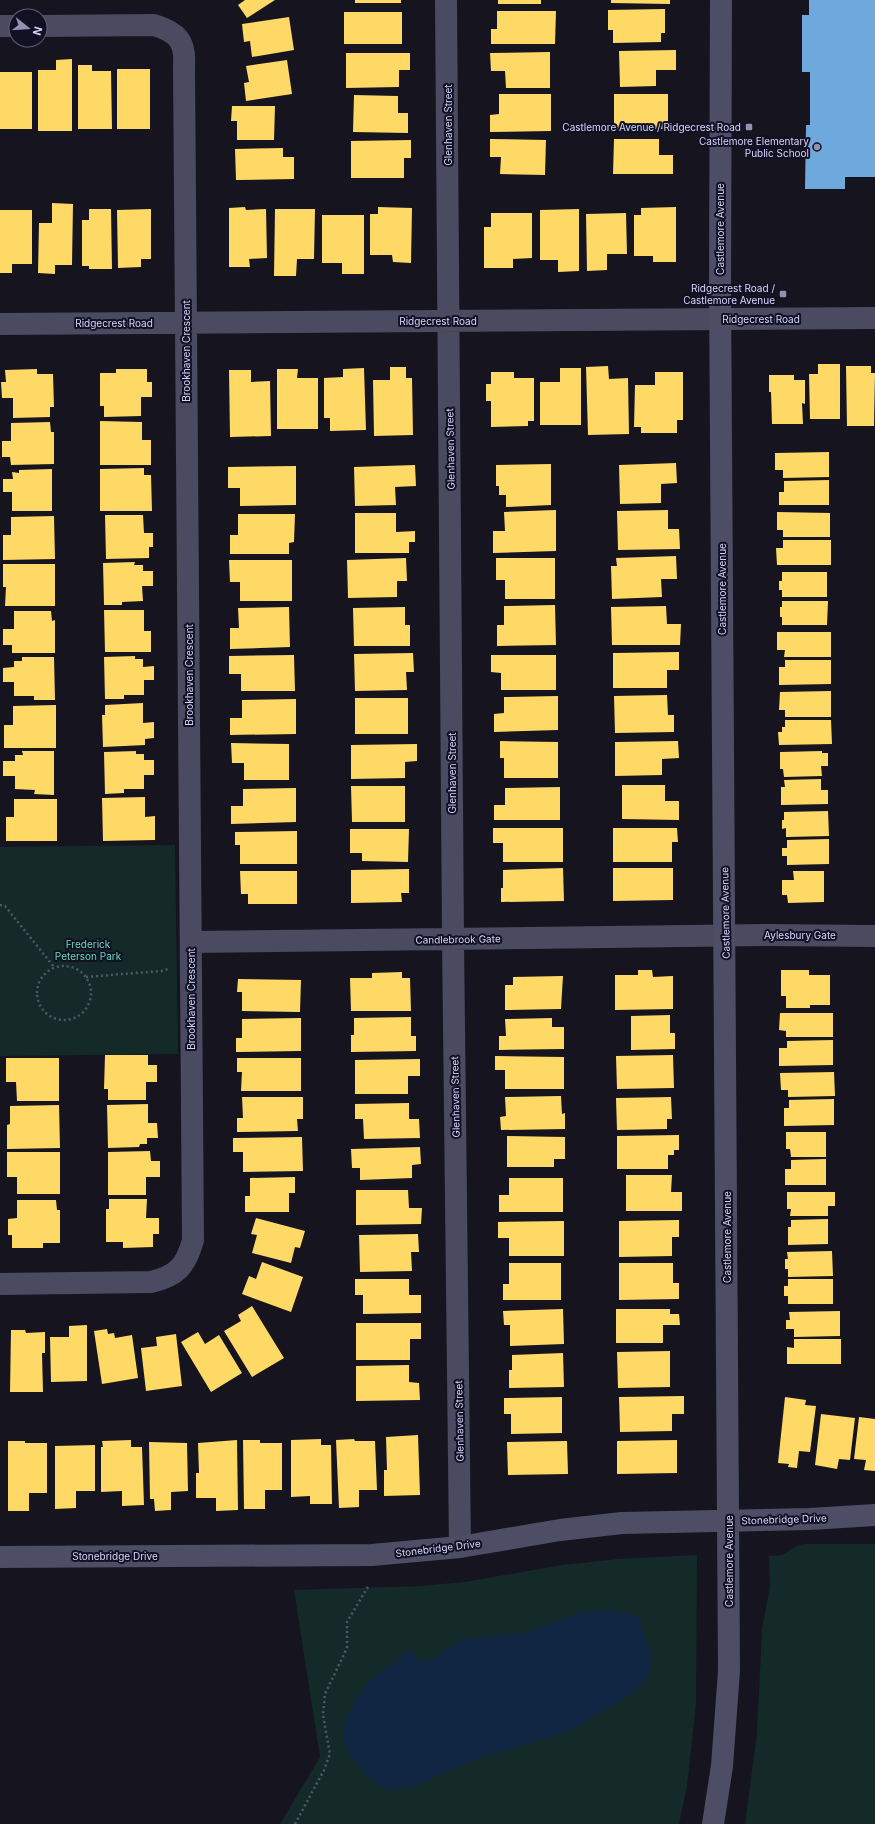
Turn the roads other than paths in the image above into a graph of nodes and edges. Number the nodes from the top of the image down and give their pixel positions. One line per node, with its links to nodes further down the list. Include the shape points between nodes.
1 (446, 0): 6 (street, Glenhaven Street)
2 (721, 0): 5 (street, Castlemore Avenue)
3 (48, 26): 7 (street, Brookhaven Crescent, via 154,25 169,29 186,52)
4 (875, 318): 5 (street, Ridgecrest Road)
5 (721, 319): 6 (street, Ridgecrest Road); 9 (street, Castlemore Avenue)
6 (448, 321): 7 (street, Ridgecrest Road); 11 (street, Glenhaven Street)
7 (186, 322): 8 (street, Ridgecrest Road); 12 (street, Brookhaven Crescent)
8 (0, 324)
9 (725, 936): 10 (street, Aylesbury Gate); 11 (street, Candlebrook Gate); 15 (street, Castlemore Avenue)
10 (875, 936)
11 (453, 939): 12 (street, Candlebrook Gate); 16 (street, Glenhaven Street)
12 (191, 942): 13 (street, Brookhaven Crescent, via 193,1240 189,1255 180,1268 167,1278 151,1282)
13 (0, 1284)
14 (875, 1515): 15 (street, Stonebridge Drive)
15 (729, 1520): 16 (street, Stonebridge Drive, via 607,1525 560,1530); 18 (street, Castlemore Avenue, via 728,1701)
16 (460, 1547): 17 (street, Stonebridge Drive, via 372,1555)
17 (0, 1557)
18 (713, 1824)

